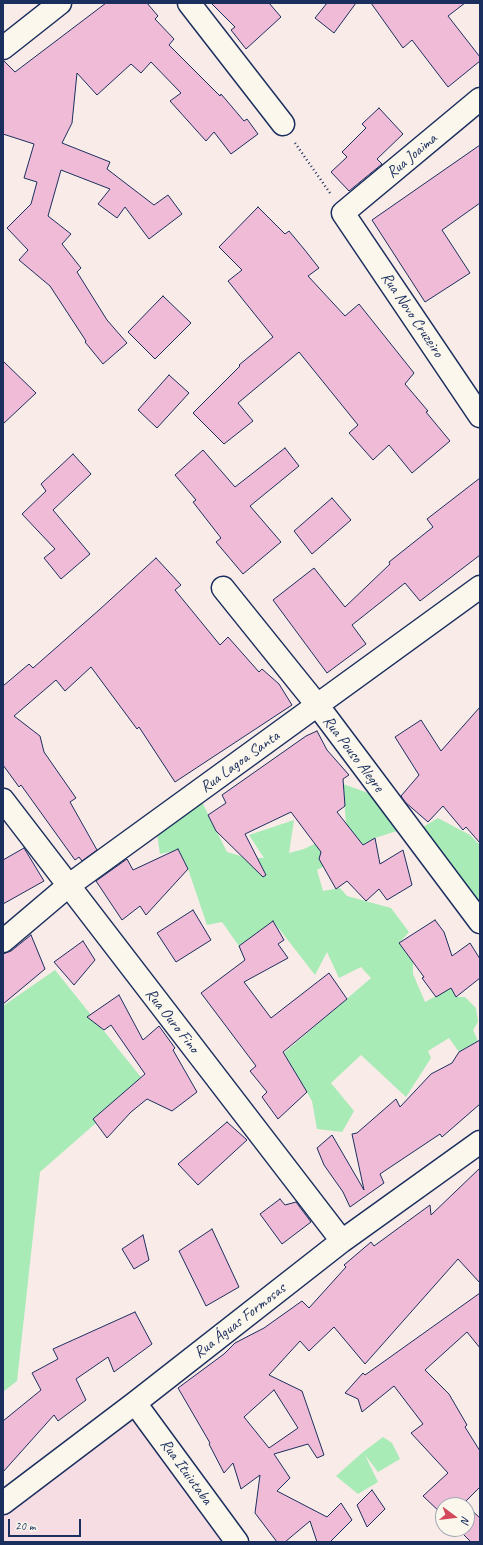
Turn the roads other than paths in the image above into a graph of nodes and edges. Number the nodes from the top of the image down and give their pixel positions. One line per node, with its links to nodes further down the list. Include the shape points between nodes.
1 (60, 3): 3 (street)
2 (189, 3): 5 (street)
3 (3, 48)
4 (480, 99): 6 (street, Rua Joaima)
5 (283, 124)
6 (344, 213): 7 (street, Rua Novo Cruzeiro)
7 (480, 416)
8 (480, 587): 10 (street, Rua Lagoa Santa)
9 (222, 588): 10 (street, Rua Pouso Alegre)
10 (318, 706): 12 (street, Rua Lagoa Santa); 13 (street, Rua Pouso Alegre)
11 (3, 800): 12 (street, Rua Ouro Fino)
12 (68, 886): 14 (street, Rua Lagoa Santa); 16 (street, Rua Ouro Fino)
13 (480, 922)
14 (3, 941)
15 (480, 1142): 16 (street, Rua Águas Formosas)
16 (342, 1241): 17 (street, Rua Águas Formosas)
17 (135, 1403): 18 (street, Rua Águas Formosas); 19 (street, Rua Ituiutaba)
18 (3, 1503)
19 (237, 1542)

